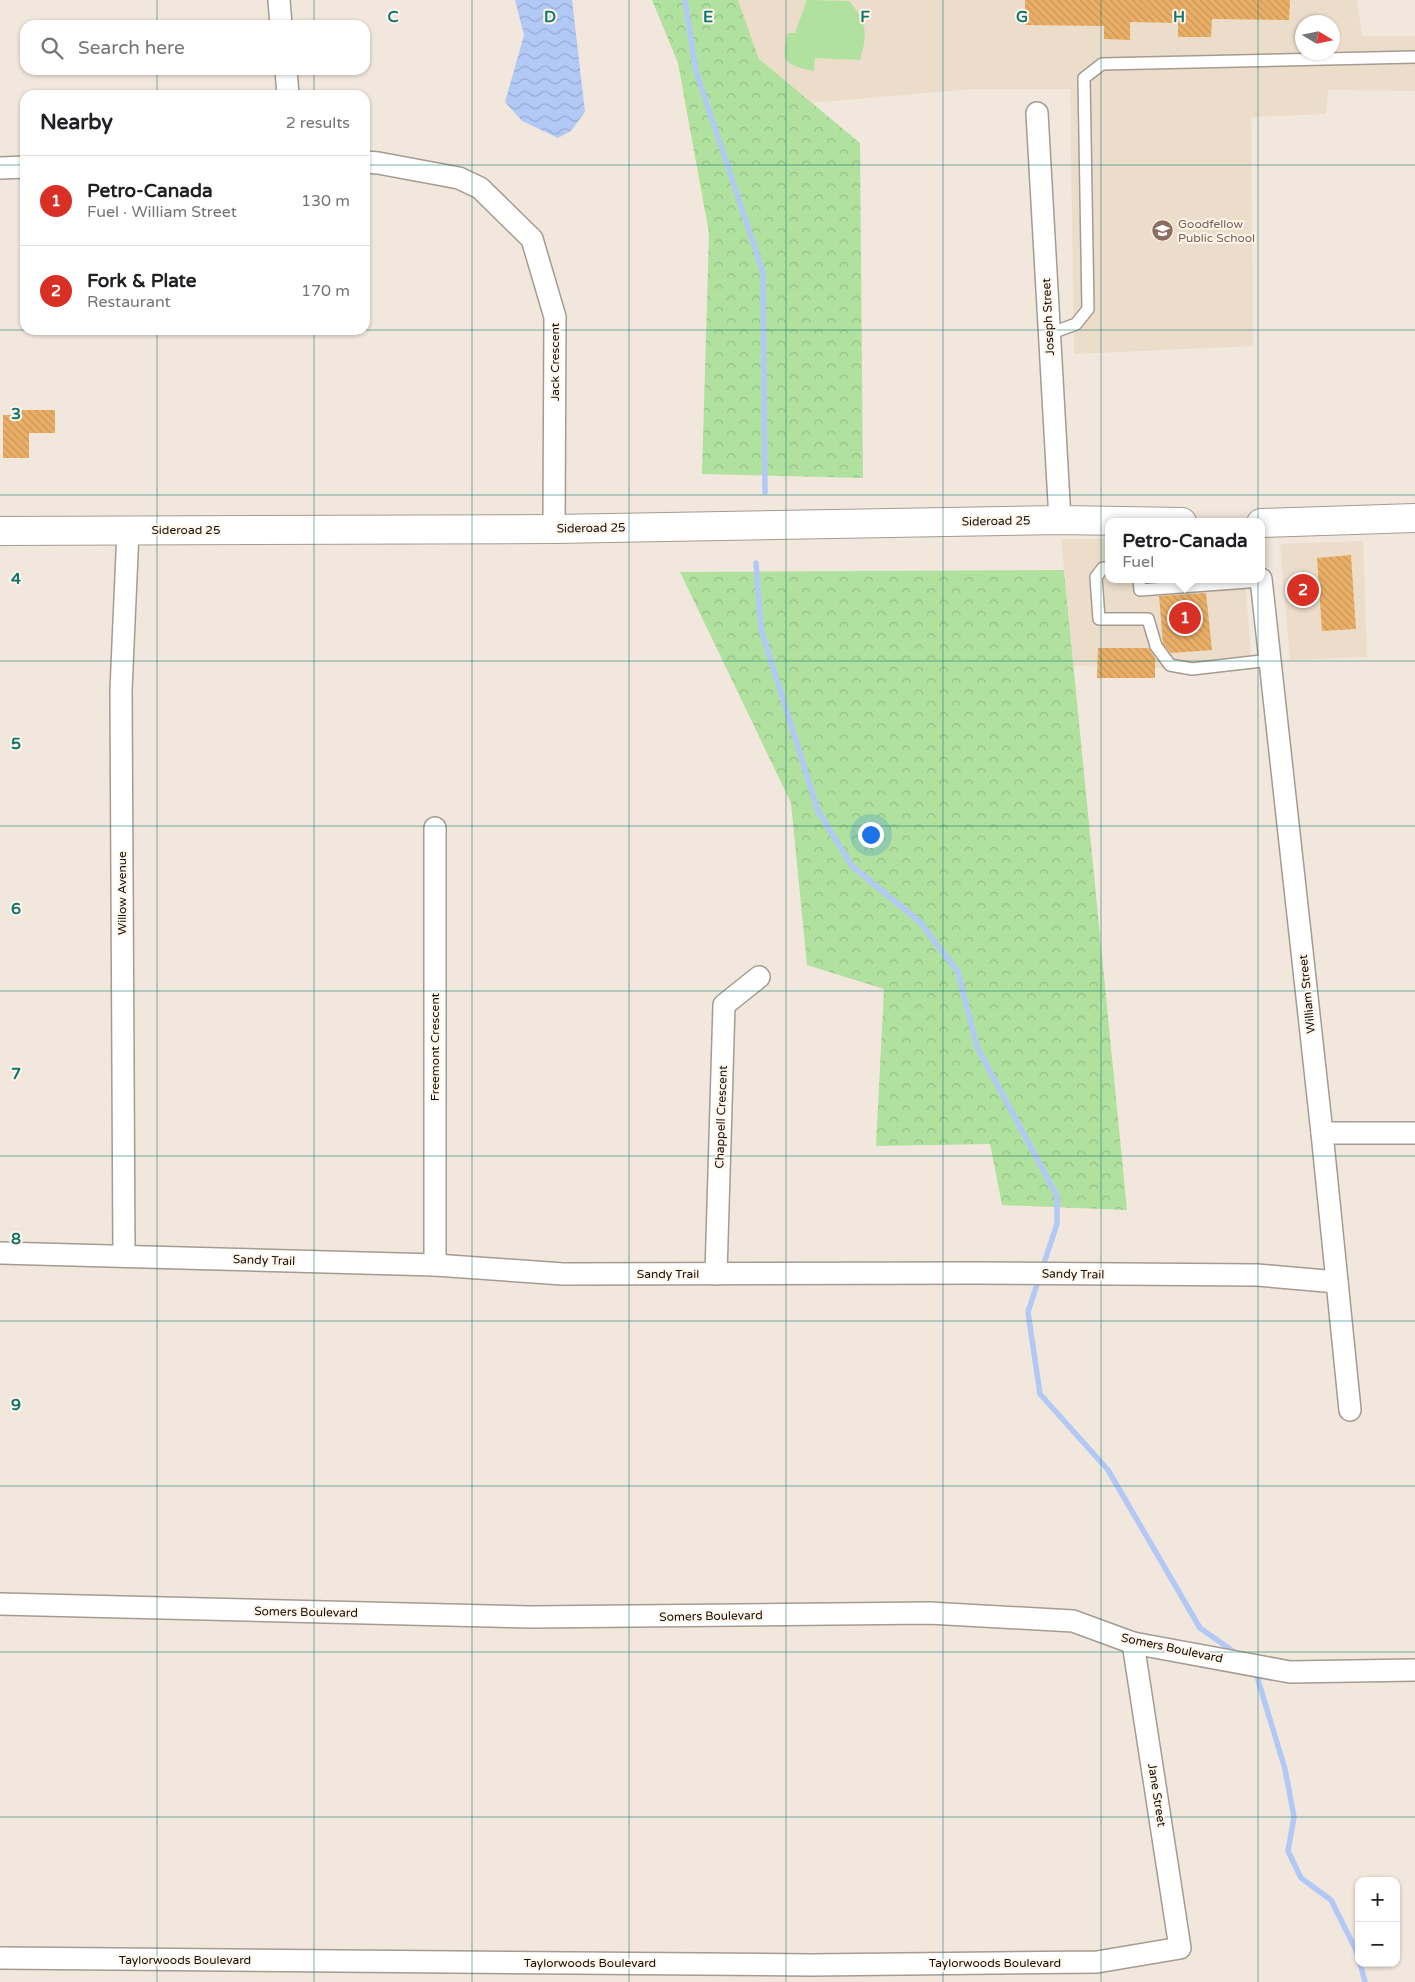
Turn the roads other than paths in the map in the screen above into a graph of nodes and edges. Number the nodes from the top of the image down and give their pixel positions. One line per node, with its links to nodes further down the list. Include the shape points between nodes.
1 (279, 0): 2 (street)
2 (281, 20)
3 (1415, 57): 10 (lane, via 1102,64 1084,78 1088,309 1076,324)
4 (286, 75): 5 (street)
5 (288, 90)
6 (1037, 113): 10 (street, Joseph Street)
7 (370, 162): 15 (street, Jack Crescent, via 459,178 480,188 532,239 555,317)
8 (20, 167): 9 (street)
9 (0, 168)
10 (1049, 334): 12 (street, Joseph Street)
11 (1415, 518): 14 (main road)
12 (1060, 520): 13 (main road, Sideroad 25); 15 (main road, Sideroad 25)
13 (1105, 521)
14 (1265, 522)
15 (554, 529): 17 (main road, Sideroad 25)
16 (0, 531): 17 (main road, Sideroad 25)
17 (128, 531): 28 (street, Willow Avenue, via 121,690)
18 (1105, 568): 22 (lane, via 1096,577 1099,619 1148,619 1156,646 1170,665 1192,669)
19 (1139, 583): 20 (lane, via 1140,590)
20 (1213, 583)
21 (1261, 583): 22 (street, William Street)
22 (1270, 660): 25 (street, William Street)
23 (435, 828): 29 (street, Freemont Crescent)
24 (759, 977): 30 (street, Chappell Crescent, via 724,1005)
25 (1322, 1133): 26 (street); 31 (street, William Street)
26 (1415, 1133)
27 (0, 1253): 28 (street, Sandy Trail)
28 (124, 1256): 29 (street, Sandy Trail)
29 (434, 1265): 30 (street, Sandy Trail, via 563,1274)
30 (716, 1274): 31 (street, Sandy Trail, via 1257,1275)
31 (1337, 1282): 32 (street, William Street)
32 (1350, 1410)
33 (0, 1604): 34 (street, Somers Boulevard, via 532,1617 929,1613 1073,1621)
34 (1133, 1643): 35 (street, Somers Boulevard, via 1290,1672); 36 (street, Jane Street)
35 (1415, 1670)
36 (1180, 1948): 38 (street, Taylorwoods Boulevard, via 1097,1962)
37 (0, 1958): 38 (street, Taylorwoods Boulevard)
38 (812, 1973)

